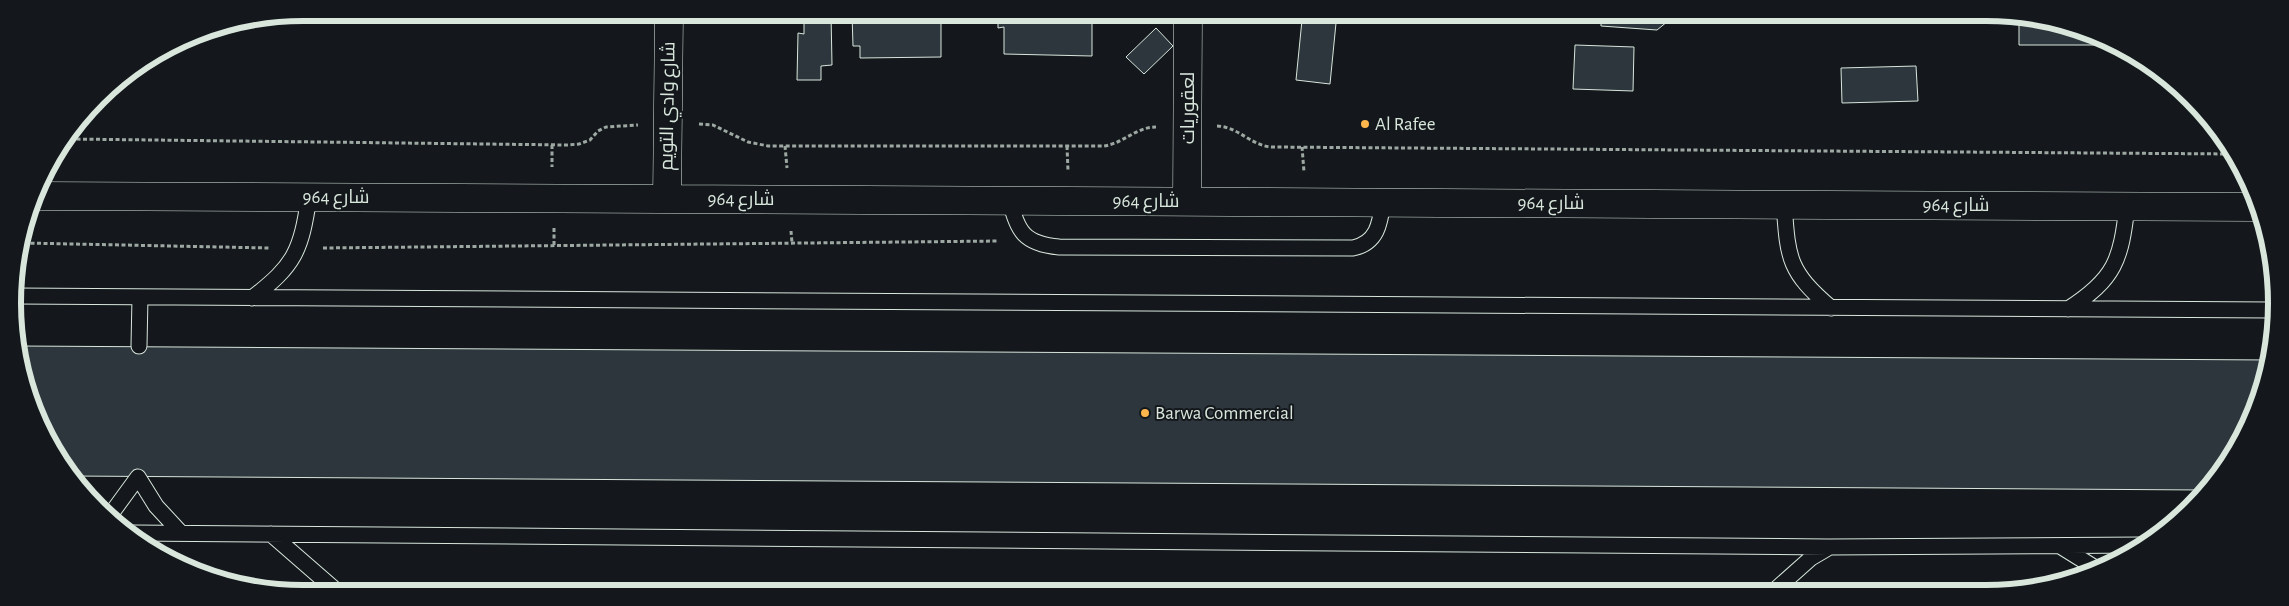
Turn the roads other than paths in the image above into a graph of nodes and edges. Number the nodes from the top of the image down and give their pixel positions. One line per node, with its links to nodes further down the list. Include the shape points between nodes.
1 (669, 21): 5 (street, شارع وادي التويم)
2 (1188, 21): 7 (street, لعقوريات)
3 (43, 196): 4 (street, شارع 964)
4 (309, 197): 5 (street, شارع 964); 14 (lane, via 298,248 278,278)
5 (668, 199): 6 (street, شارع 964)
6 (1010, 200): 7 (street, شارع 964); 8 (lane, via 1015,224 1022,234 1044,246 1059,247 1353,248 1375,235)
7 (1187, 201): 8 (street, شارع 964)
8 (1383, 202): 9 (street, شارع 964)
9 (1784, 204): 10 (street, شارع 964); 15 (lane, via 1788,249 1795,271 1807,287)
10 (2127, 206): 11 (street, شارع 964); 16 (lane, via 2118,258 2106,279 2093,293)
11 (2251, 207)
12 (21, 296): 13 (lane)
13 (140, 297): 14 (lane); 18 (lane)
14 (252, 298): 15 (lane)
15 (1831, 308): 16 (lane)
16 (2068, 309): 17 (lane)
17 (2268, 310)
18 (139, 346)
19 (113, 511): 21 (lane, via 138,477 156,506)
20 (140, 533): 21 (lane)
21 (181, 533): 22 (lane)
22 (271, 534): 25 (lane); 27 (lane)
23 (2059, 545): 24 (lane); 25 (lane); 26 (lane)
24 (2130, 545)
25 (1829, 547): 28 (lane)
26 (2090, 565)
27 (330, 585)
28 (1781, 585)

